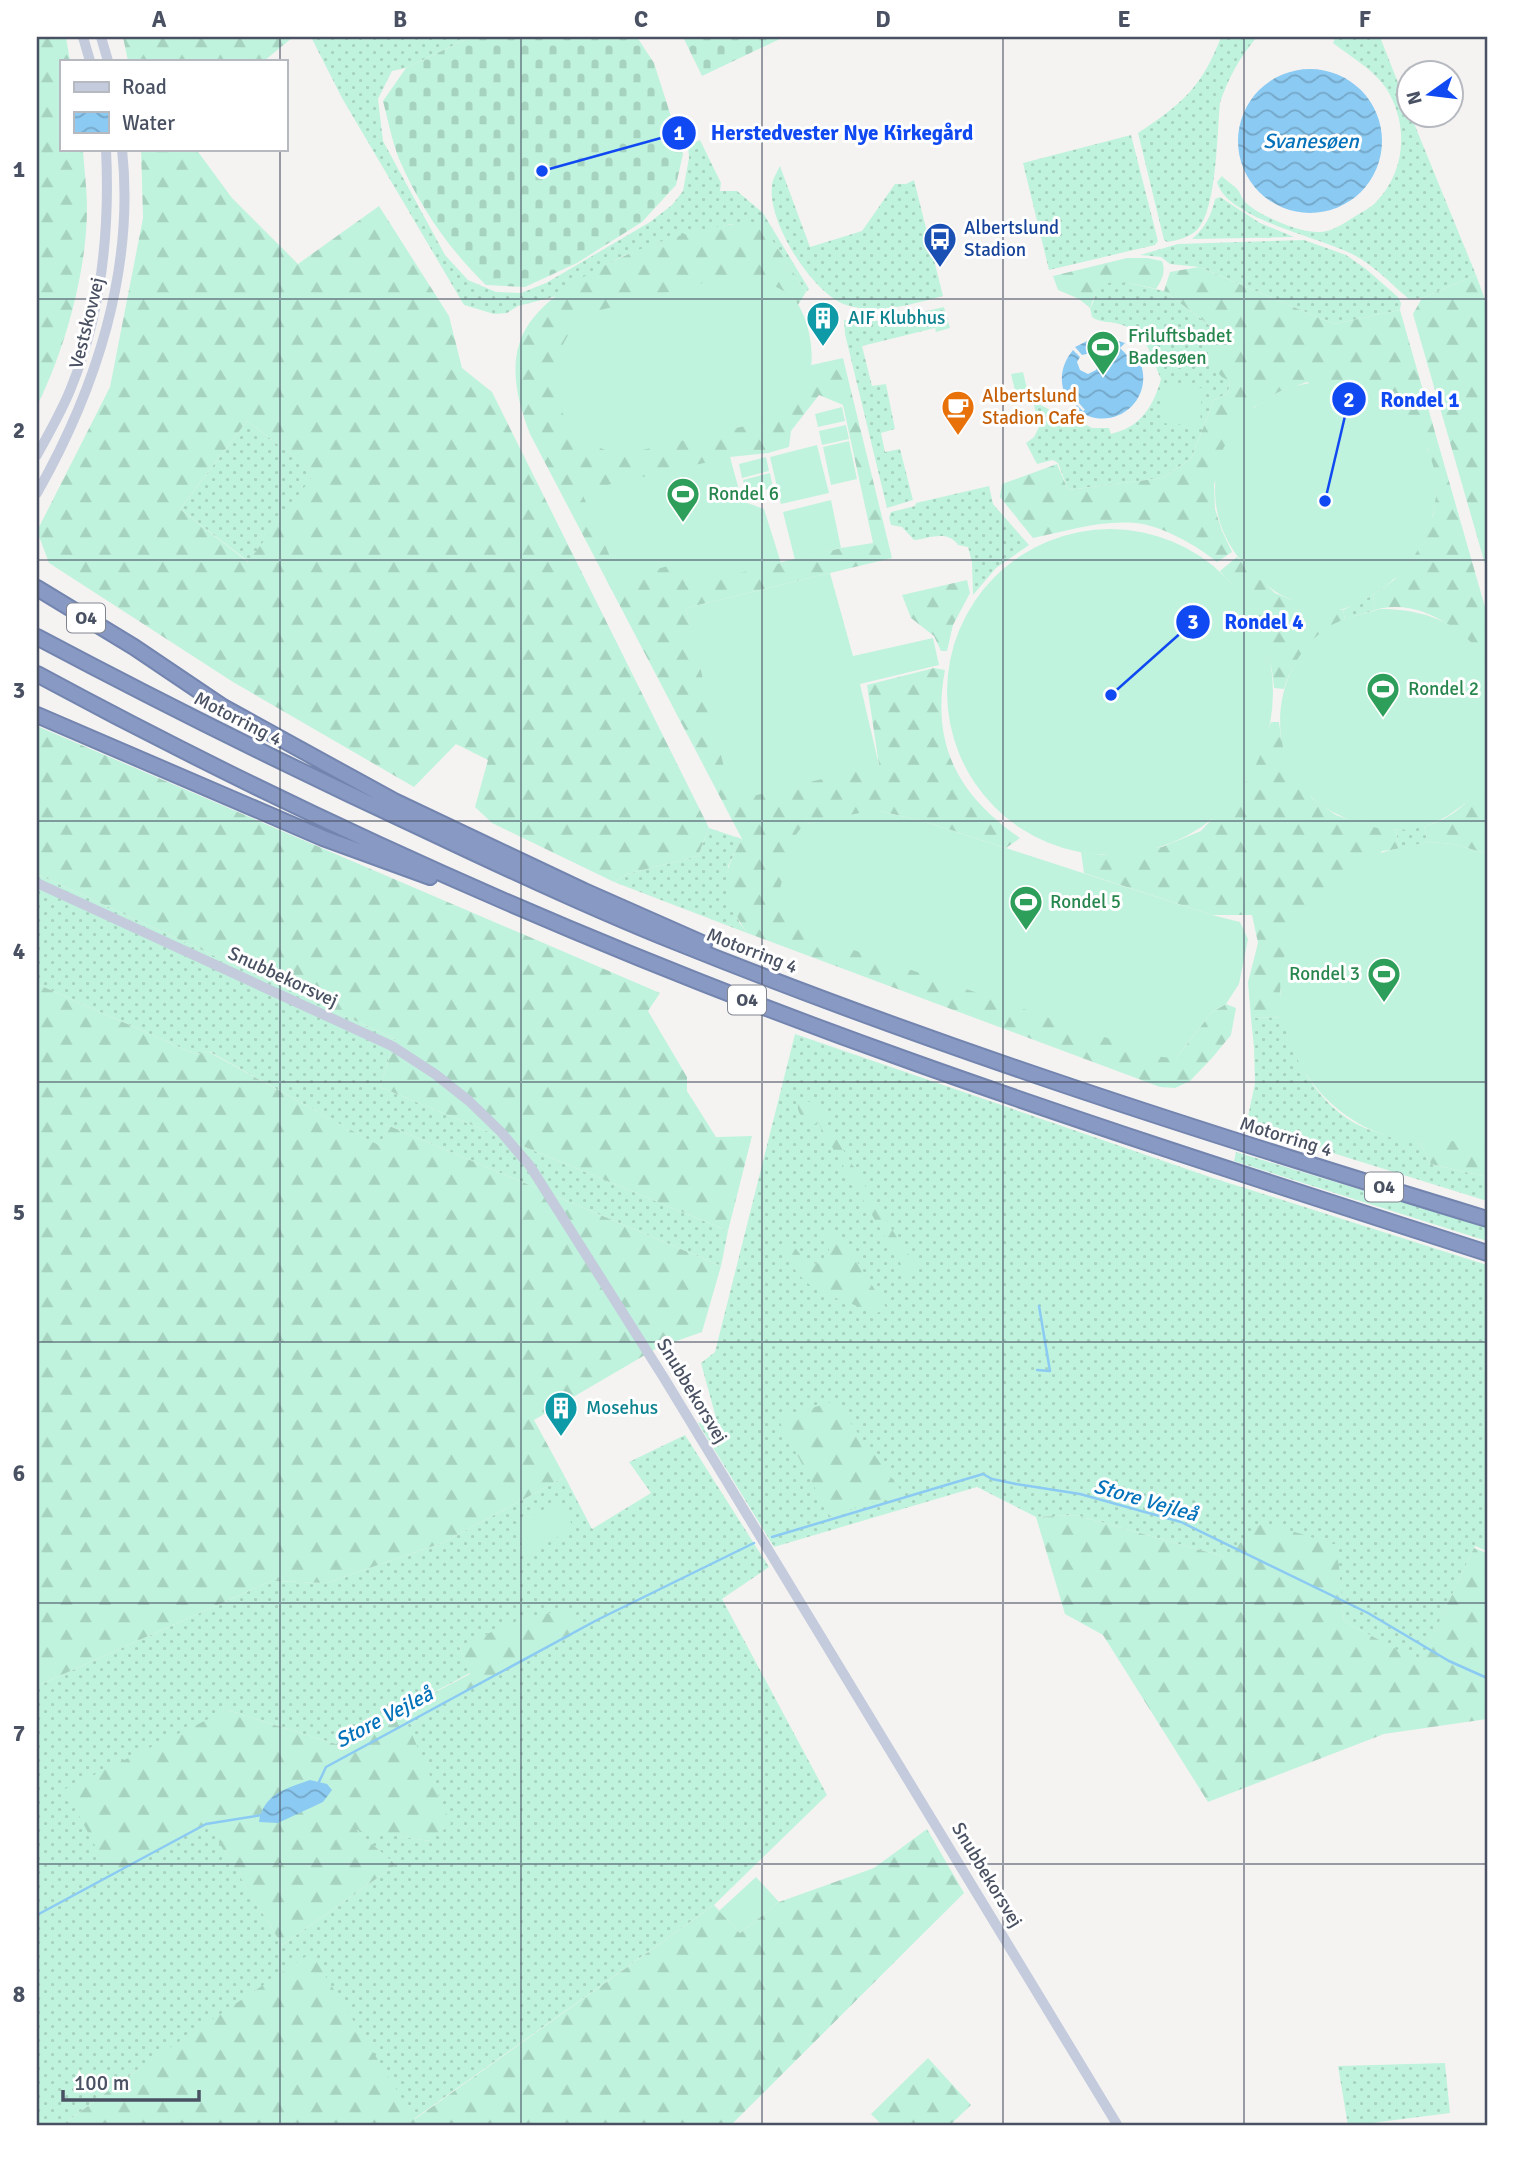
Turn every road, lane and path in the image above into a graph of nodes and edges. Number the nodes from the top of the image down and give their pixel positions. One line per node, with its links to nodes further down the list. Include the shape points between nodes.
1 (83, 37): 3 (street)
2 (101, 37): 4 (street)
3 (90, 60)
4 (108, 60)
5 (106, 150): 7 (street, Vestskovvej, via 106,248 97,302 72,386)
6 (122, 150): 8 (street, Vestskovvej, via 124,219 119,271 103,341 86,394)
7 (37, 455)
8 (37, 493)
9 (37, 588): 15 (highway, O4, via 223,707 394,801)
10 (37, 637): 15 (highway, Motorring 4 / O4, via 299,771 577,901)
11 (37, 674): 14 (highway, O4, via 292,803)
12 (37, 715): 14 (highway, O4, via 323,838)
13 (37, 883): 18 (street, Snubbekorsvej, via 392,1046 452,1087 501,1132 530,1166 664,1378)
14 (549, 920): 17 (highway, O4, via 912,1062)
15 (780, 983): 16 (highway, Motorring 4 / O4, via 1138,1110)
16 (1487, 1219)
17 (1487, 1253)
18 (1118, 2126)

